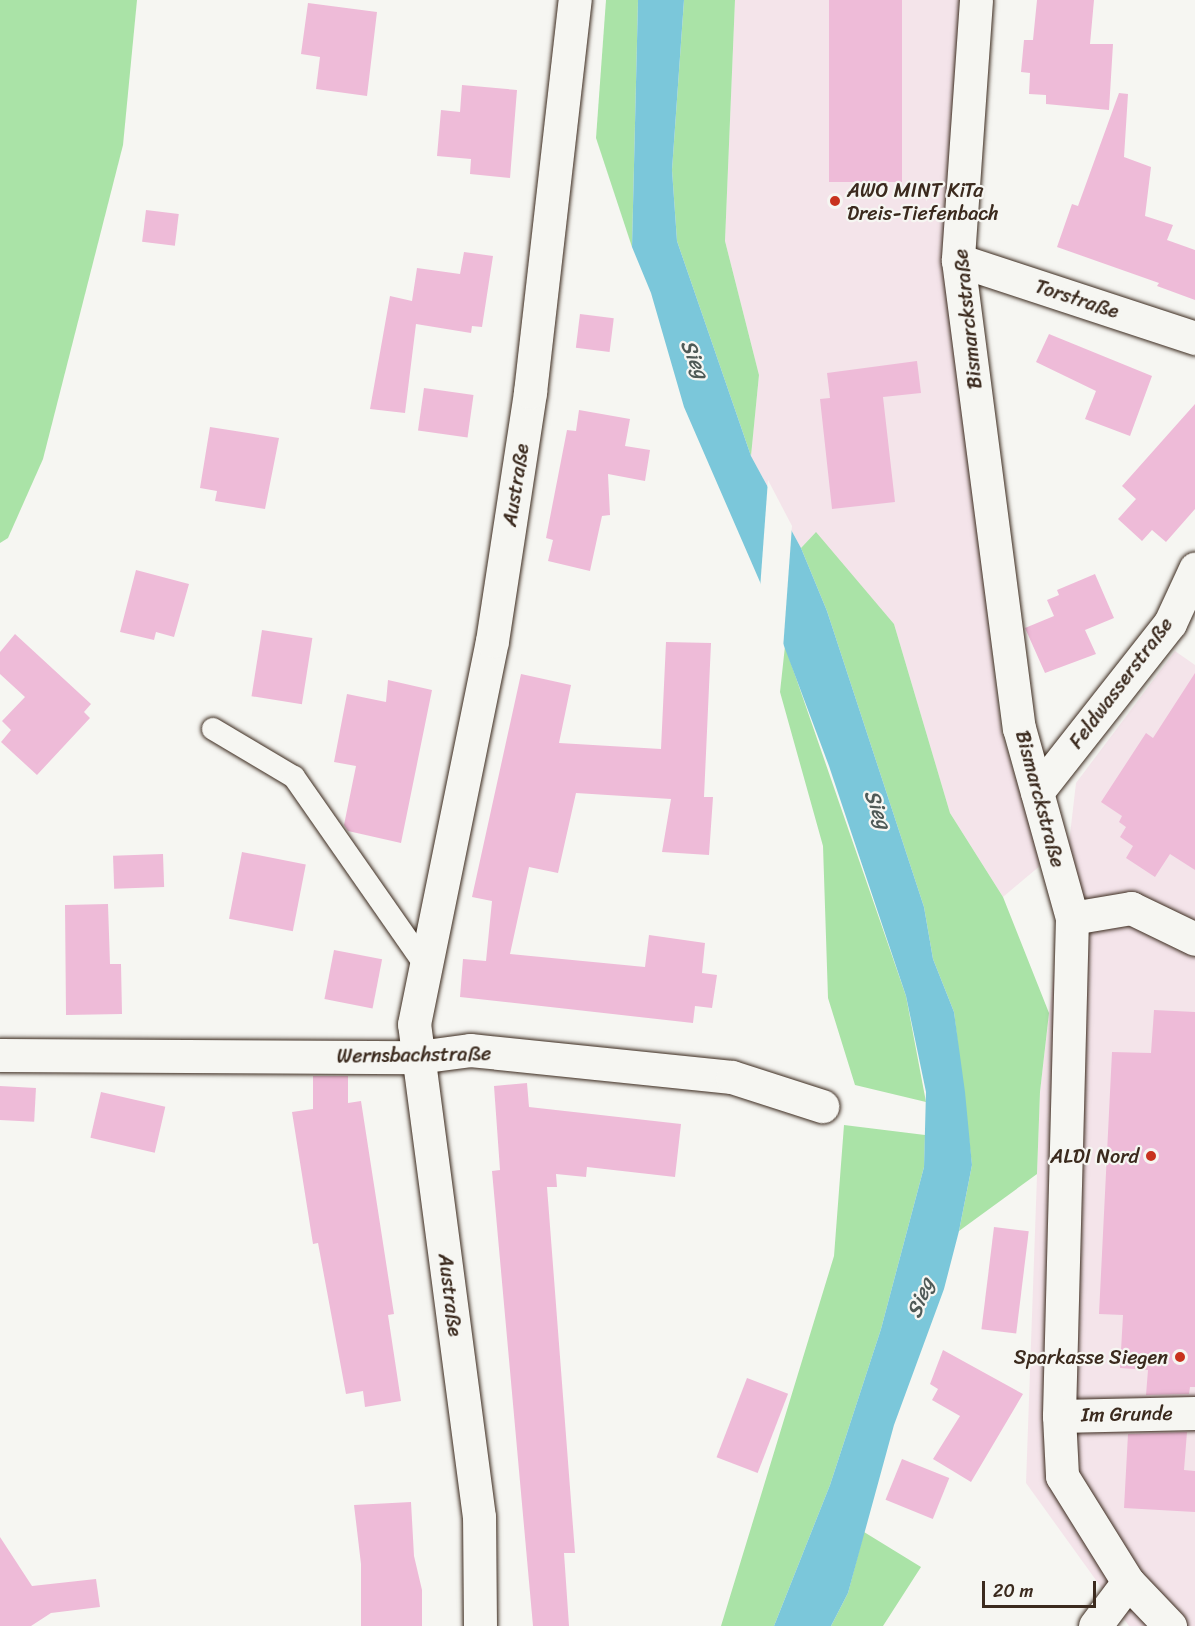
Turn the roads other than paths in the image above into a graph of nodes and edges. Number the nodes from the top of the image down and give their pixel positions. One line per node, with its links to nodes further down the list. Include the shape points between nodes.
1 (575, 0): 10 (street, Austraße, via 530,392 492,641)
2 (976, 0): 3 (street, Bismarckstraße)
3 (958, 260): 4 (street, Torstraße); 7 (street, Bismarckstraße, via 1019,728)
4 (1195, 338)
5 (1195, 568): 7 (street, Feldwasserstraße, via 1170,623)
6 (213, 729): 10 (lane, via 294,777)
7 (1037, 792): 8 (street, Bismarckstraße)
8 (1072, 918): 9 (street, via 1131,908); 15 (street, Bismarckstraße)
9 (1195, 939)
10 (425, 965): 12 (street, Austraße, via 414,1024)
11 (0, 1055): 12 (street, Wernsbachstraße)
12 (418, 1057): 13 (street, Wernsbachstraße, via 470,1050 732,1077); 18 (street, Austraße, via 478,1517)
13 (822, 1106)
14 (1195, 1413): 15 (street, Im Grunde)
15 (1059, 1416): 16 (street, Bismarckstraße, via 1062,1476)
16 (1128, 1582): 17 (street, Bismarckstraße); 19 (street); 20 (street, Bismarckstraße)
17 (1195, 1621)
18 (480, 1626)
19 (1095, 1626)
20 (1170, 1626)

